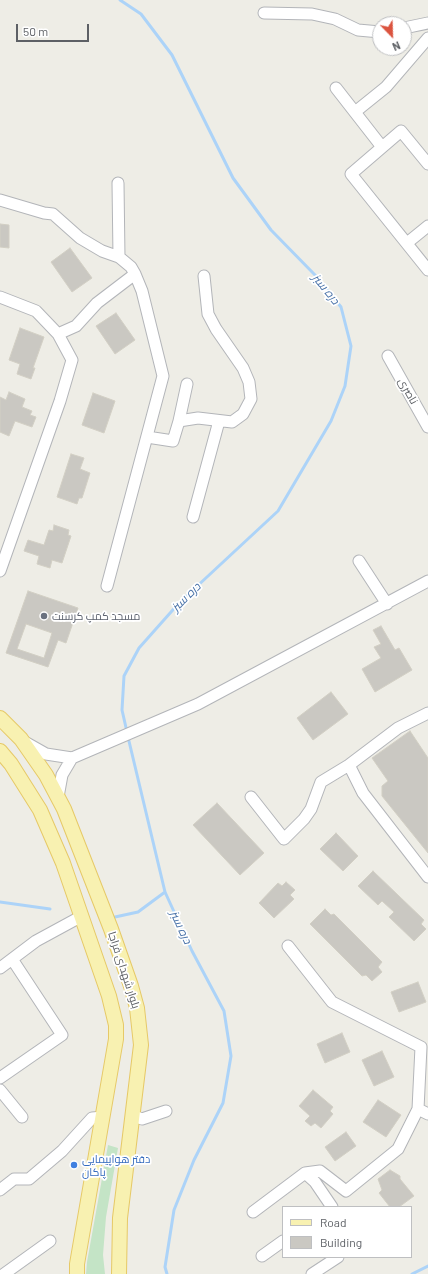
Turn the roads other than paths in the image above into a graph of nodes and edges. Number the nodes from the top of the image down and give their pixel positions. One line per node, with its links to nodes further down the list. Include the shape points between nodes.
1 (264, 13): 4 (street, via 312,14 358,30)
2 (428, 23): 3 (street)
3 (412, 26)
4 (372, 31)
5 (428, 38): 7 (street, via 386,86)
6 (336, 88): 7 (street)
7 (355, 112): 8 (street)
8 (382, 147): 9 (street, via 401,131); 13 (street, via 351,174)
9 (428, 164)
10 (118, 184): 14 (street)
11 (0, 200): 14 (street, via 53,214 80,238 102,251)
12 (428, 226): 13 (street)
13 (407, 242): 15 (street)
14 (119, 257): 16 (street)
15 (428, 270)
16 (135, 274): 19 (street, via 97,303 76,326); 25 (street, via 142,291 163,376)
17 (204, 276): 23 (street, via 208,314 243,368 249,382 251,399 243,414 232,422)
18 (0, 297): 19 (street, via 36,311)
19 (58, 334): 28 (street, via 72,360)
20 (388, 356): 24 (street, ناصری)
21 (187, 384): 22 (street)
22 (180, 421): 23 (street, via 198,418); 25 (street, via 173,441)
23 (219, 421): 26 (street)
24 (428, 427)
25 (147, 437): 30 (street)
26 (193, 517)
27 (359, 560): 31 (street)
28 (0, 571)
29 (428, 581): 31 (street)
30 (107, 586)
31 (387, 604): 36 (street, via 198,704)
32 (428, 713): 37 (street, via 398,728)
33 (0, 718): 34 (main road, بلوار شهدای فراجا)
34 (21, 739): 36 (street, via 46,754); 39 (main road, بلوار شهدای فراجا)
35 (0, 751): 41 (main road, بلوار شهدای فراجا, via 40,810)
36 (72, 758): 39 (street, via 62,775)
37 (349, 765): 38 (street, via 321,782 311,809 284,839); 40 (street, via 363,793)
38 (252, 796)
39 (58, 797): 51 (main road, بلوار شهدای فراجا, via 111,929 137,1008 141,1045)
40 (428, 877)
41 (82, 916): 43 (street, via 36,941); 53 (main road, بلوار شهدای فراجا, via 116,1025)
42 (288, 946): 45 (street, via 332,1002)
43 (12, 959): 44 (street); 46 (street, via 62,1035)
44 (0, 968)
45 (424, 1044): 48 (street)
46 (0, 1078)
47 (0, 1090): 52 (street)
48 (418, 1109): 50 (street); 54 (street, via 398,1149 346,1191 320,1171)
49 (166, 1111): 51 (street, via 142,1119)
50 (428, 1114)
51 (134, 1116): 64 (main road, بلوار شهدای فراجا, via 120,1218)
52 (22, 1117)
53 (103, 1117): 55 (street, via 92,1118 62,1151 29,1179 14,1179); 63 (main road, بلوار شهدای فراجا)
54 (305, 1173): 56 (street, via 315,1182); 57 (street)
55 (0, 1190)
56 (331, 1206)
57 (253, 1212)
58 (50, 1241): 62 (street)
59 (282, 1242): 60 (street)
60 (262, 1256)
61 (336, 1258): 65 (street)
62 (4, 1274)
63 (77, 1274)
64 (119, 1274)
65 (312, 1274)

